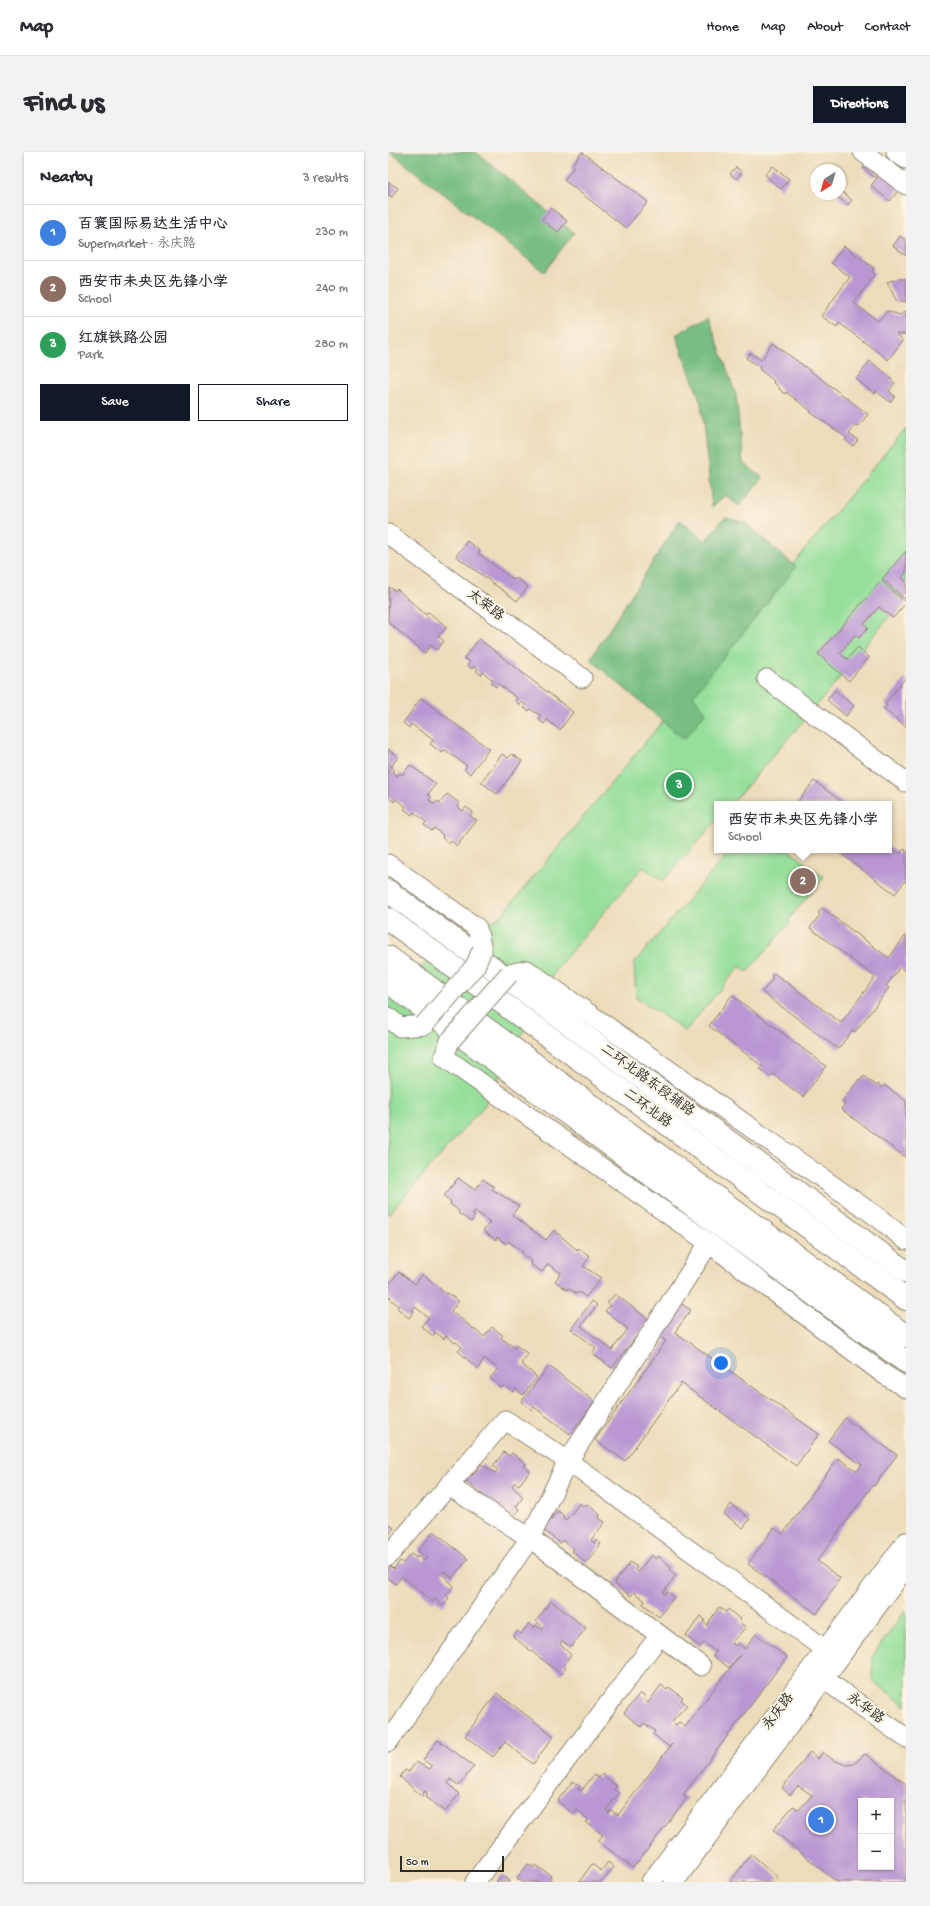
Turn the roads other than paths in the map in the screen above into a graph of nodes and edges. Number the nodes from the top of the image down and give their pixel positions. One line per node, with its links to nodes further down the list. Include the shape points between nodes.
1 (863, 152): 4 (street)
2 (896, 152): 3 (street)
3 (906, 159)
4 (906, 185)
5 (388, 534): 6 (street, 太荣路)
6 (582, 678)
7 (767, 679): 8 (street)
8 (906, 782)
9 (388, 864): 14 (street, bridge, via 477,928 482,950 475,966 424,1025 400,1026)
10 (388, 891): 17 (main road, 二环北路东段辅路)
11 (388, 919): 18 (main road, 二环北路)
12 (388, 957): 19 (main road)
13 (388, 982): 22 (main road)
14 (388, 1017)
15 (906, 1240): 16 (street, bridge, via 880,1219 527,970 509,974 450,1041 444,1057)
16 (709, 1243): 23 (street); 24 (street)
17 (906, 1272)
18 (906, 1299)
19 (882, 1318): 20 (main road); 21 (main road)
20 (906, 1336)
21 (906, 1346)
22 (906, 1362)
23 (906, 1388)
24 (568, 1461): 25 (street, via 506,1420); 26 (street); 31 (street)
25 (449, 1486): 26 (street); 28 (street)
26 (530, 1538): 30 (street); 35 (street)
27 (906, 1542): 31 (street, 永庆路)
28 (388, 1556)
29 (906, 1568): 31 (street, 永庆路)
30 (660, 1635): 32 (street); 36 (street)
31 (832, 1654): 33 (street, 永庆路); 37 (street, 永庆路)
32 (701, 1666)
33 (824, 1679): 34 (street, 永华路); 38 (street, 永庆路)
34 (906, 1738)
35 (388, 1742)
36 (474, 1882)
37 (651, 1882)
38 (674, 1882)

